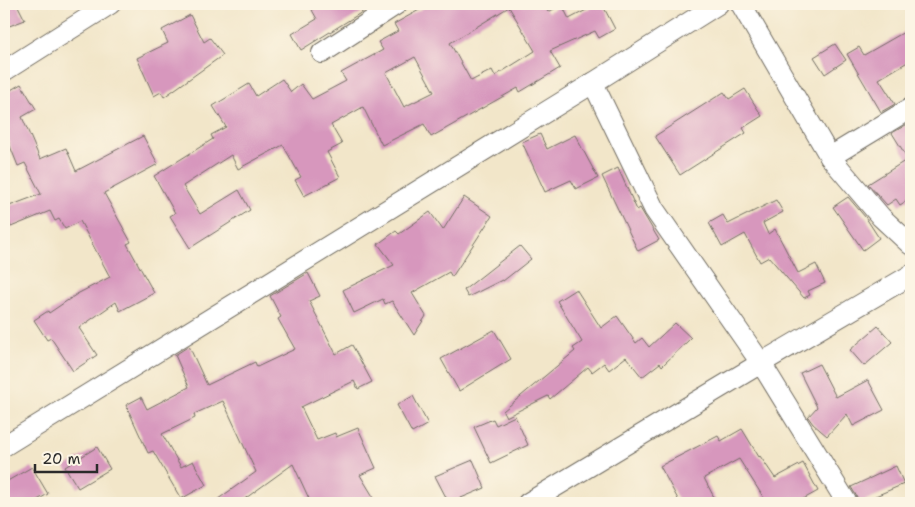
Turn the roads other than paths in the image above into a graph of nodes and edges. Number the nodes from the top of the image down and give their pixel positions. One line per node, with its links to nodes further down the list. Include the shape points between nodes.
1 (108, 4): 6 (street)
2 (397, 4): 5 (street)
3 (718, 4): 7 (street)
4 (741, 4): 9 (street)
5 (322, 53)
6 (4, 70)
7 (593, 83): 12 (street, via 654,208); 13 (street)
8 (911, 108): 9 (street)
9 (830, 157): 10 (street, via 881,217)
10 (911, 245)
11 (911, 275): 12 (street)
12 (761, 362): 14 (street); 15 (street)
13 (4, 446)
14 (528, 503)
15 (847, 503)

